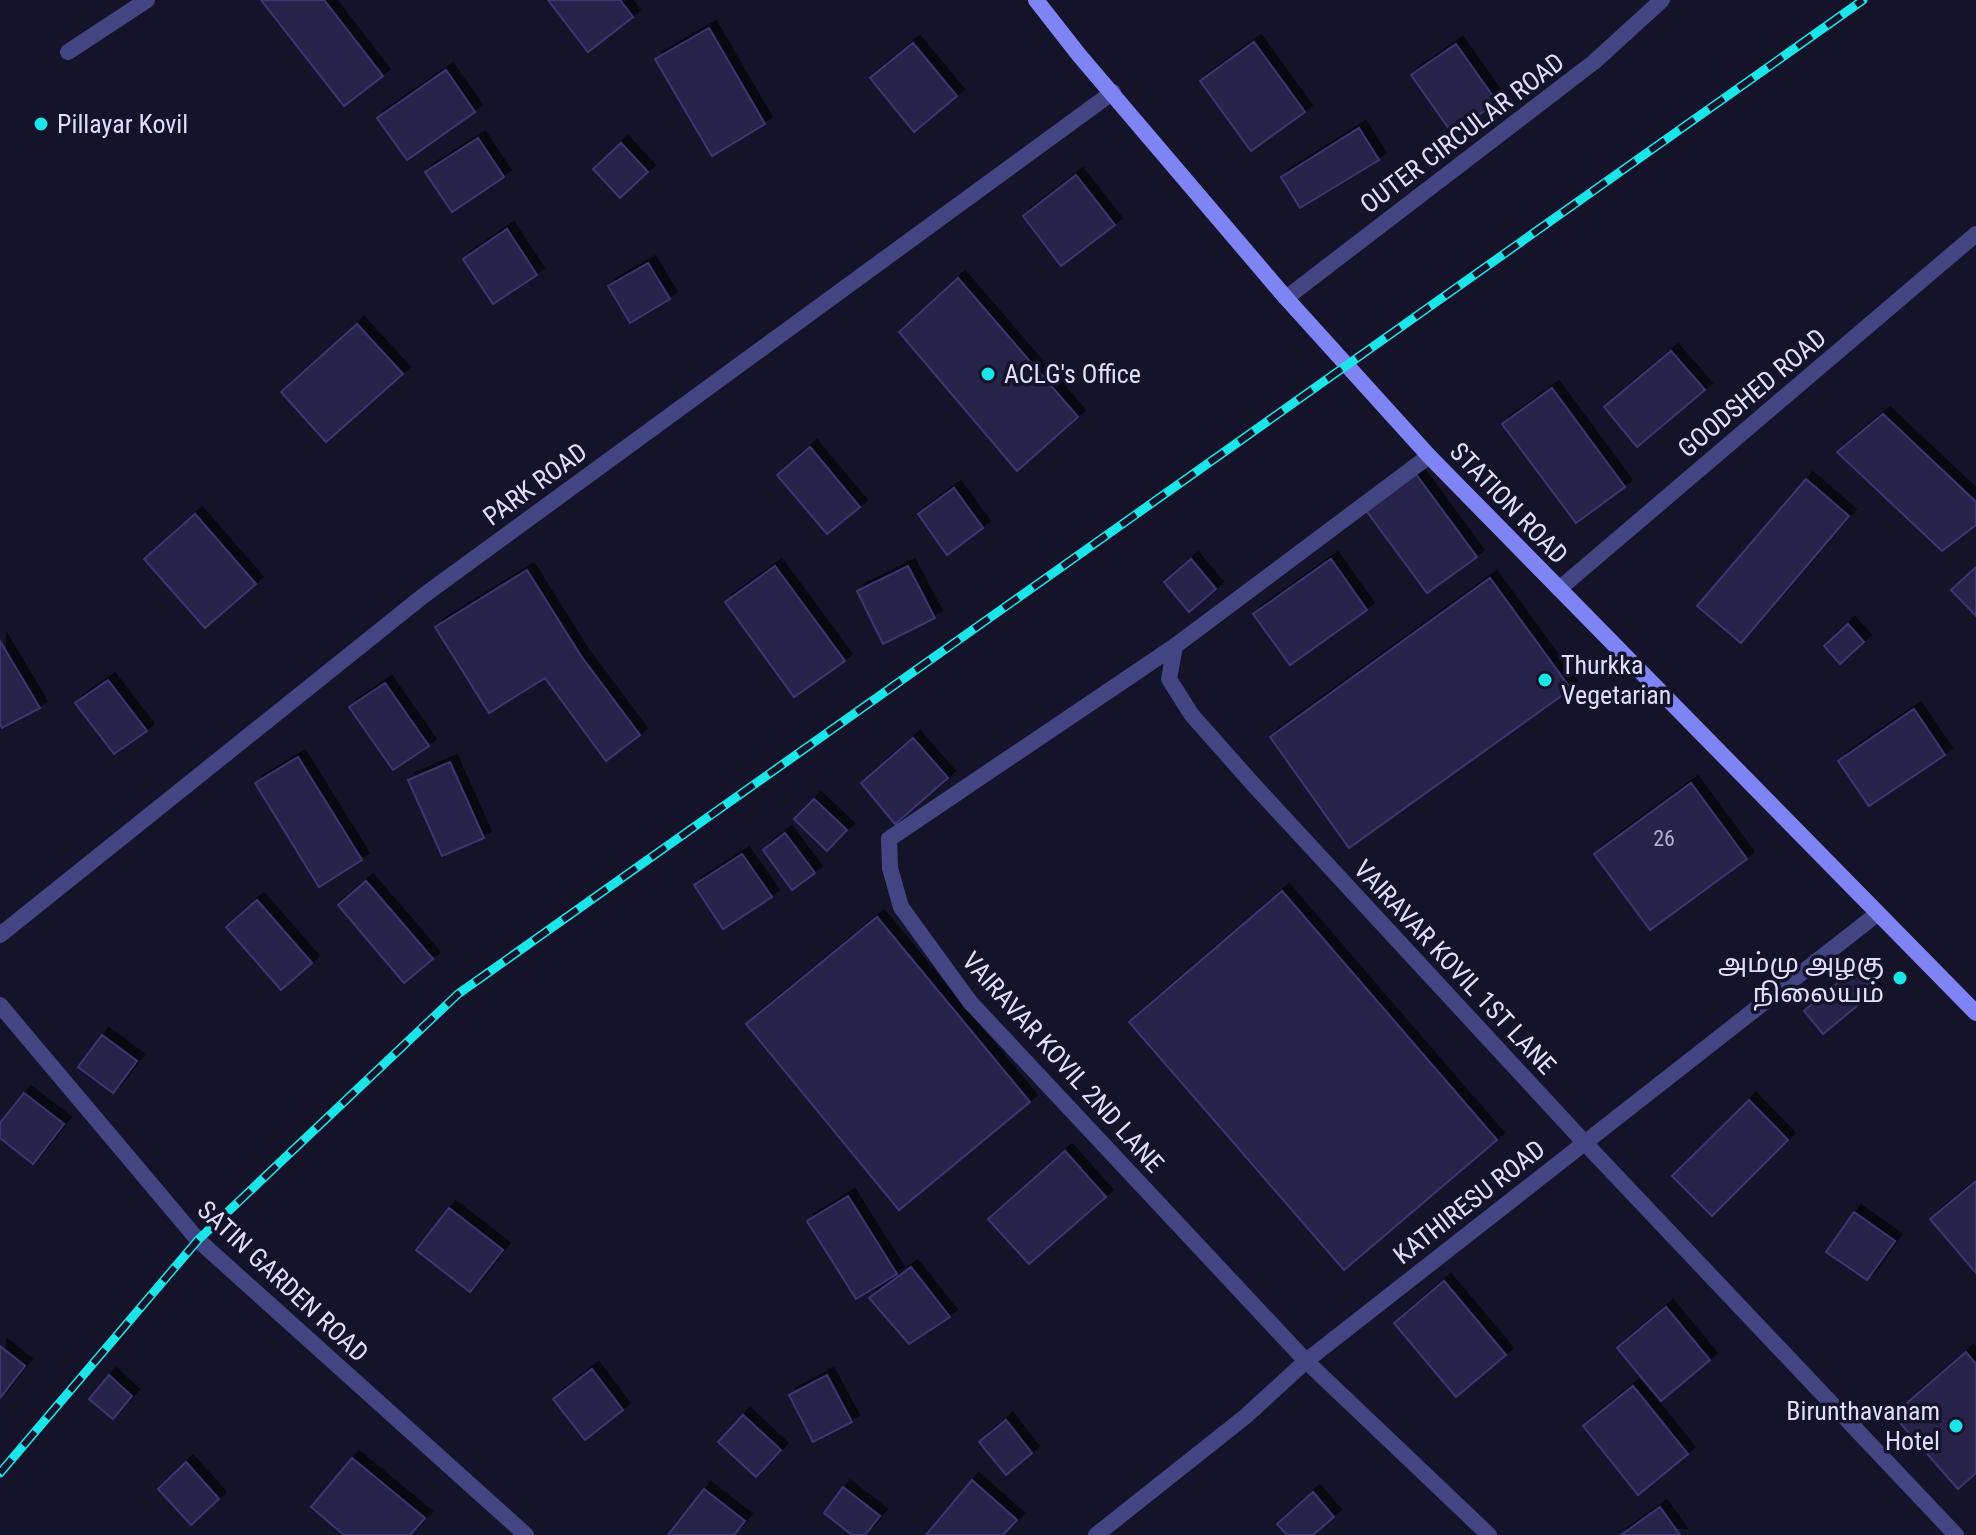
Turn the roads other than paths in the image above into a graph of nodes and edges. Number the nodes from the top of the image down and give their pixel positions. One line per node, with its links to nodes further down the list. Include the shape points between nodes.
1 (147, 0): 4 (street)
2 (1036, 0): 5 (main road, STATION ROAD)
3 (1662, 0): 7 (street, OUTER CIRCULAR ROAD, via 1594,62)
4 (68, 52)
5 (1113, 92): 7 (main road, STATION ROAD); 12 (street, PARK ROAD, via 423,596)
6 (1976, 234): 9 (street, GOODSHED ROAD)
7 (1286, 298): 8 (main road, STATION ROAD)
8 (1429, 456): 9 (main road, STATION ROAD); 10 (street)
9 (1559, 589): 11 (main road, STATION ROAD)
10 (1175, 646): 15 (street, VAIRAVAR KOVIL 1ST LANE, via 1169,679 1191,714); 16 (street, VAIRAVAR KOVIL 2ND LANE, via 889,839 890,868 901,907 970,1002)
11 (1877, 914): 14 (main road, STATION ROAD); 15 (street, KATHIRESU ROAD)
12 (0, 935)
13 (0, 1005): 17 (street, SATIN GARDEN ROAD, via 198,1240)
14 (1976, 1013)
15 (1584, 1142): 16 (street, KATHIRESU ROAD); 20 (street, VAIRAVAR KOVIL 1ST LANE)
16 (1306, 1361): 18 (street, KATHIRESU ROAD, via 1246,1416); 19 (street, VAIRAVAR KOVIL 2ND LANE)
17 (526, 1535)
18 (1096, 1535)
19 (1489, 1535)
20 (1956, 1535)

